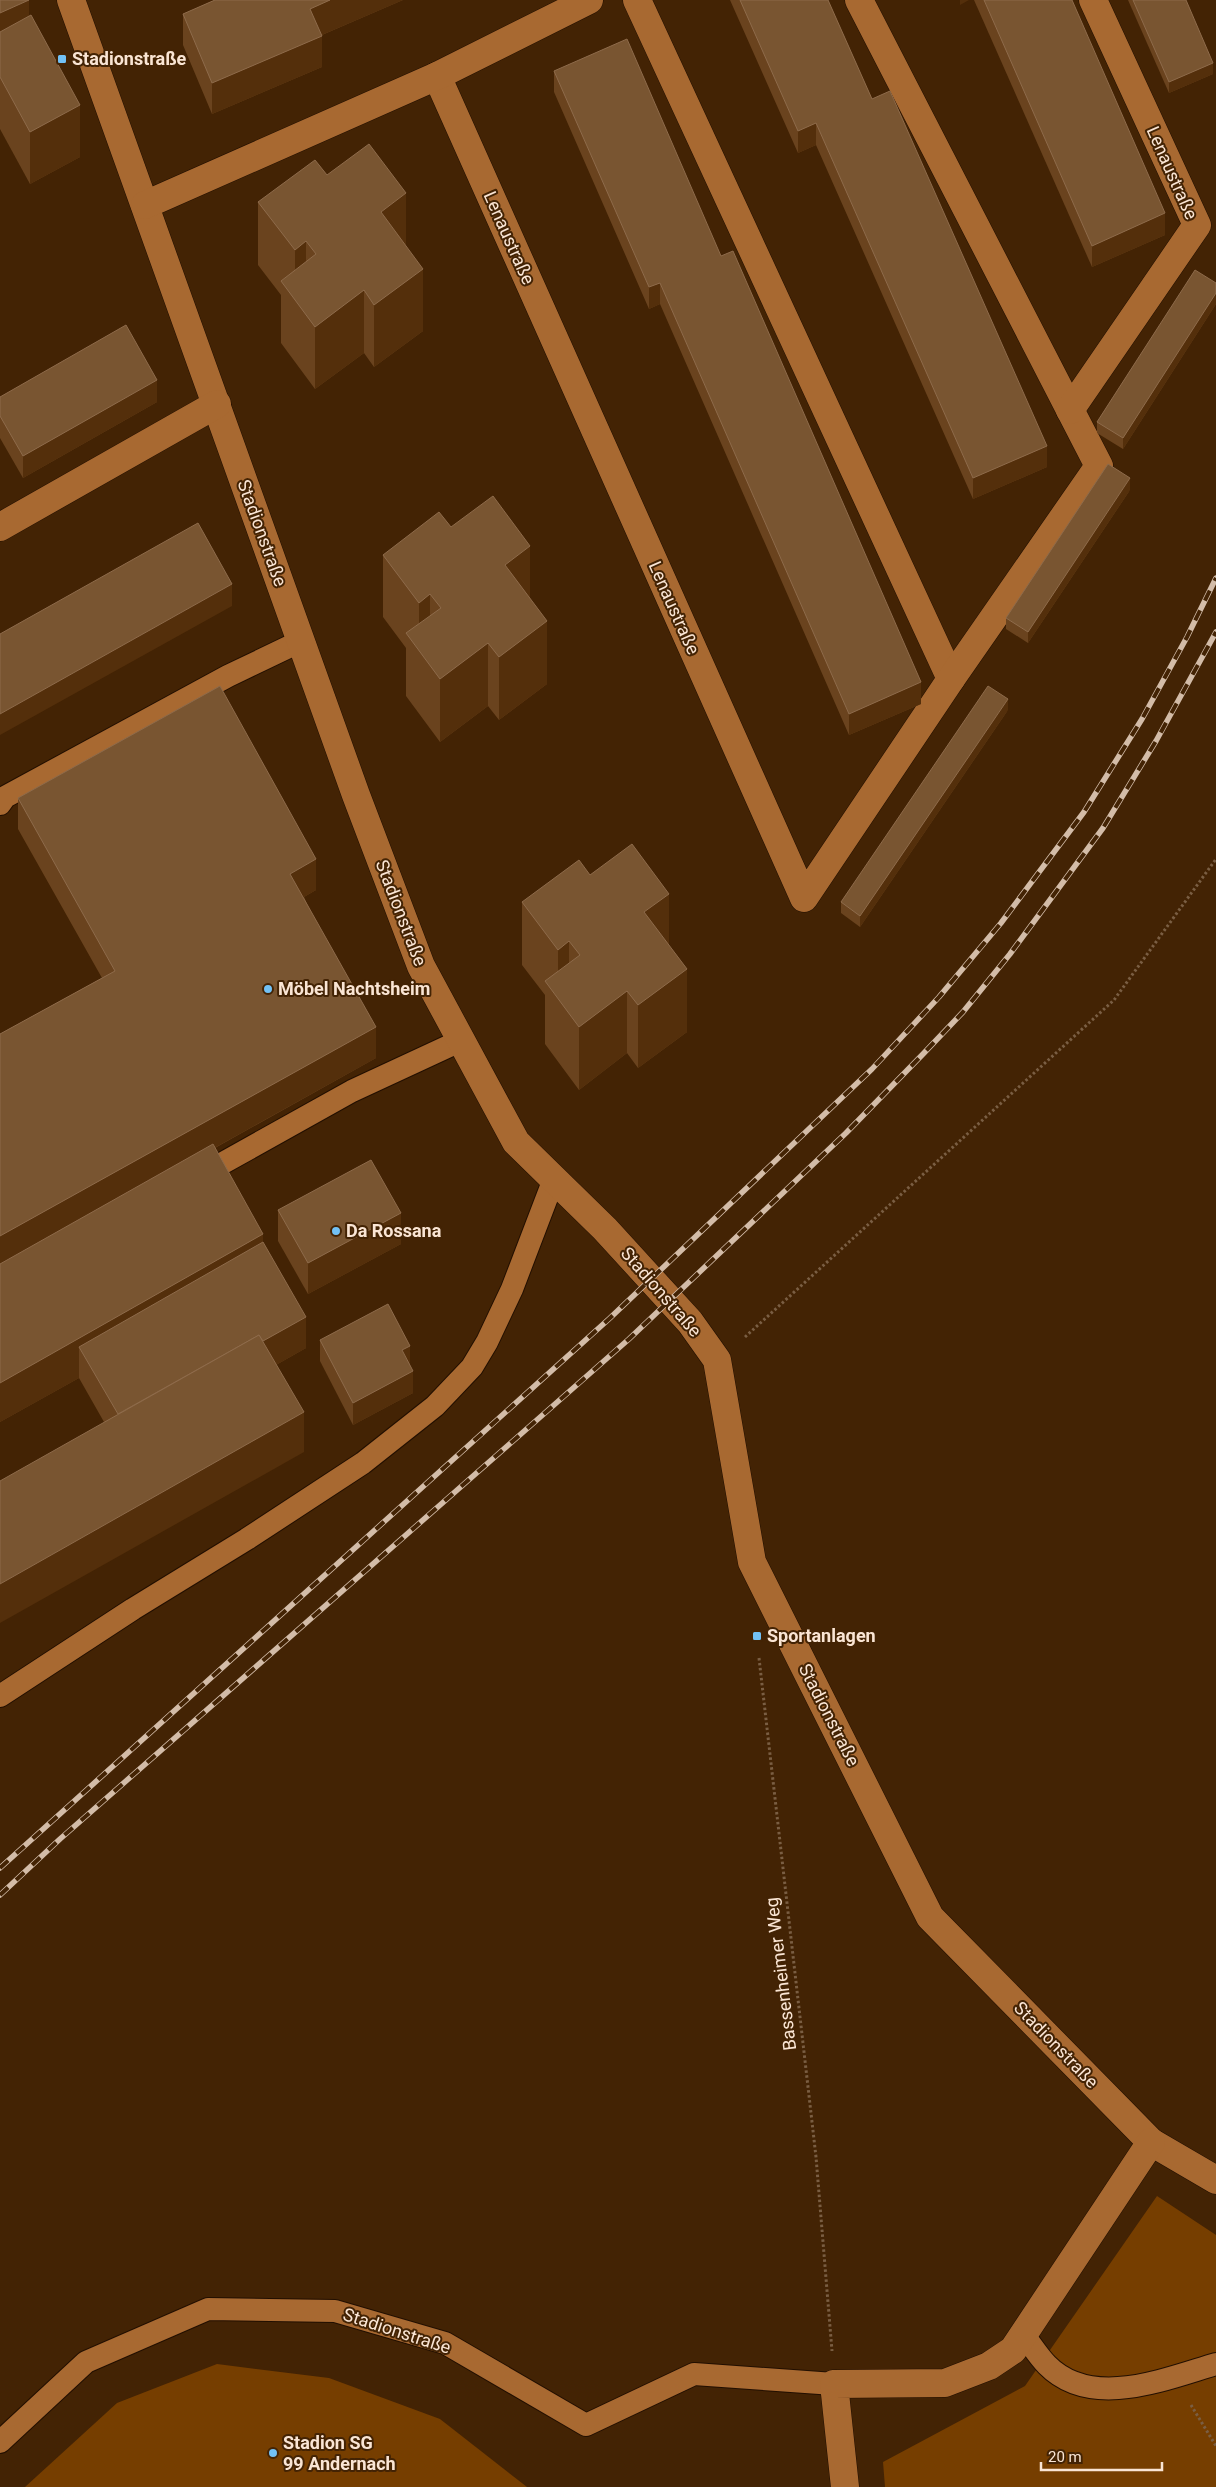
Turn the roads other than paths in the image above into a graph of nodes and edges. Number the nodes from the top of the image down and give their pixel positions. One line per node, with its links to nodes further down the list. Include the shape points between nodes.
1 (71, 0): 7 (street, Stadionstraße)
2 (589, 0): 6 (street)
3 (637, 0): 12 (street)
4 (859, 0): 9 (street, Lenaustraße)
5 (1093, 0): 9 (street, Lenaustraße, via 1197,225)
6 (437, 76): 7 (street); 12 (street, Lenaustraße, via 804,898)
7 (146, 205): 8 (street, Stadionstraße)
8 (217, 404): 10 (street); 11 (street, Stadionstraße)
9 (1070, 410): 12 (street, Lenaustraße, via 1099,466)
10 (0, 527)
11 (301, 641): 13 (lane, via 211,685 5,797); 14 (street, Stadionstraße, via 421,966)
12 (951, 679)
13 (0, 804)
14 (462, 1040): 15 (street, Stadionstraße, via 516,1142); 16 (lane, via 352,1091)
15 (554, 1179): 17 (lane, via 512,1289 487,1342 472,1367 435,1406 363,1463); 18 (street, Stadionstraße, via 605,1228 690,1322 717,1360 752,1562 930,1917)
16 (181, 1187)
17 (0, 1696)
18 (1151, 2142): 19 (street, Stadionstraße); 20 (street, Stadionstraße)
19 (1216, 2180)
20 (1023, 2334): 21 (lane, via 1048,2366 1070,2380 1100,2390 1146,2385); 22 (street, Stadionstraße, via 1013,2350 989,2366 945,2383)
21 (1216, 2364)
22 (834, 2384): 23 (lane, Stadionstraße, via 694,2374 586,2425 444,2343 335,2311 208,2309 86,2362); 24 (street)
23 (0, 2442)
24 (845, 2487)

